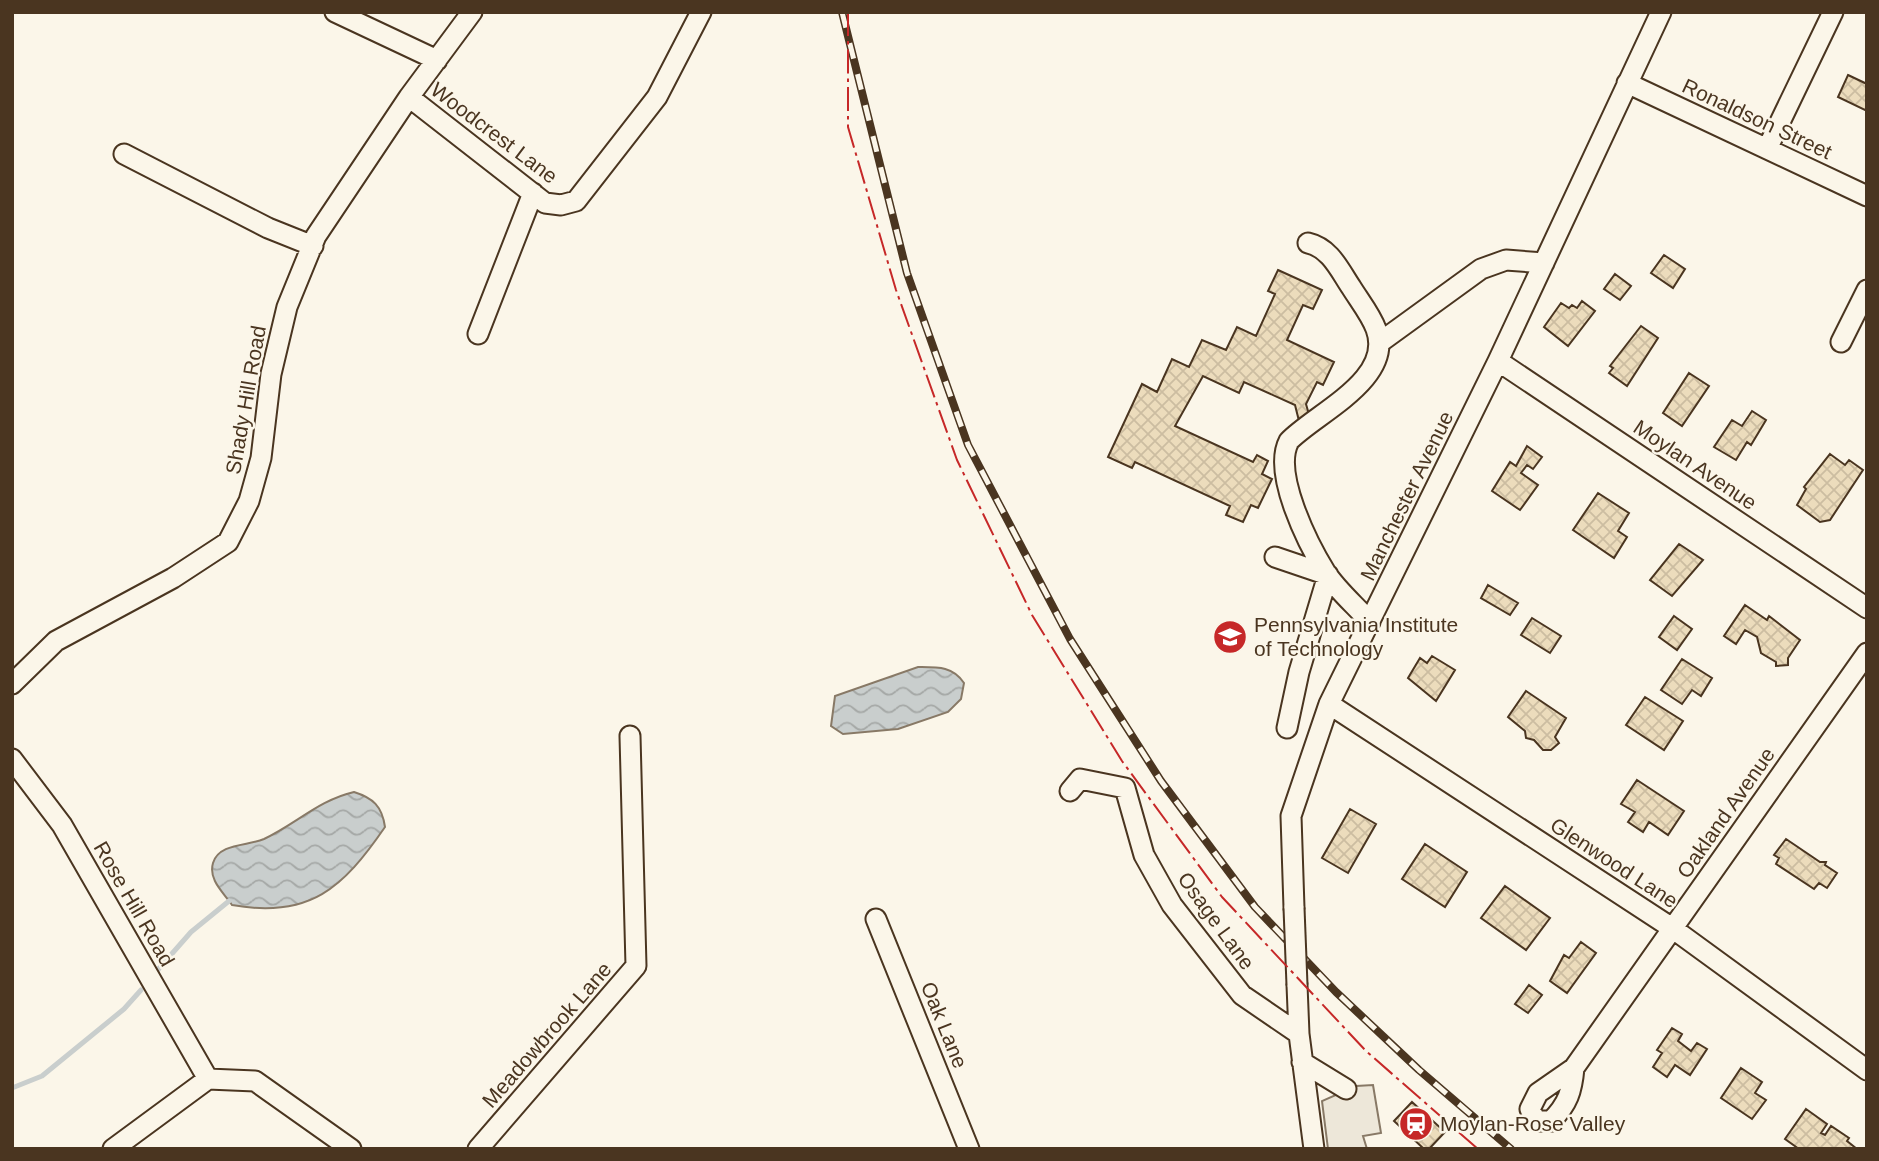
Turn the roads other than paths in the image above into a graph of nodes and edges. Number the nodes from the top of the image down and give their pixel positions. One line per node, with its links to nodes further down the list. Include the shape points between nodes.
1 (334, 12): 6 (street)
2 (471, 12): 6 (street, Shady Hill Road)
3 (701, 12): 11 (street, Woodcrest Lane, via 657,97 576,201 545,203)
4 (1661, 12): 7 (street, Manchester Avenue)
5 (1833, 12): 9 (street)
6 (437, 60): 8 (street, Shady Hill Road)
7 (1627, 83): 9 (street, Ronaldson Street); 15 (street, Manchester Avenue)
8 (409, 97): 11 (street, Woodcrest Lane); 14 (street, Shady Hill Road)
9 (1767, 149): 12 (street, Ronaldson Street)
10 (124, 154): 14 (street, via 268,228)
11 (533, 194): 17 (street)
12 (1867, 196)
13 (1308, 243): 19 (street, via 1331,256 1376,328)
14 (313, 246): 26 (street, Shady Hill Road, via 287,307 271,374 261,458 249,501 228,542 173,578 57,641)
15 (1544, 263): 19 (street, via 1506,261 1480,269); 20 (street, Manchester Avenue)
16 (1867, 290): 18 (street)
17 (478, 334)
18 (1841, 342)
19 (1379, 343): 22 (street, via 1358,386 1299,431 1284,450 1293,503)
20 (1499, 361): 23 (street, Moylan Avenue); 24 (street, Manchester Avenue)
21 (1275, 557): 22 (street)
22 (1328, 575): 24 (street); 28 (street)
23 (1867, 608)
24 (1370, 622): 27 (street, Manchester Avenue)
25 (1867, 653): 33 (street, Oakland Avenue)
26 (12, 684)
27 (1329, 704): 33 (street, Glenwood Lane); 34 (street, Manchester Avenue, bridge, via 1291,816)
28 (1287, 728)
29 (631, 736): 42 (street, Meadowbrook Lane, via 636,966)
30 (12, 759): 38 (street, Rose Hill Road, via 62,825)
31 (1070, 791): 34 (street, Osage Lane, via 1080,779 1125,788 1144,855 1172,905 1242,995)
32 (876, 919): 43 (street, Oak Lane)
33 (1672, 928): 36 (street, Oakland Avenue); 37 (street, Glenwood Lane)
34 (1299, 1034): 35 (street, Manchester Avenue)
35 (1302, 1062): 39 (street, Manchester Avenue); 39 (street, via 1346,1089)
36 (1574, 1068)
37 (1867, 1070)
38 (208, 1079): 40 (street); 41 (street, via 255,1081)
39 (1306, 1092): 44 (street, Manchester Avenue)
40 (113, 1149)
41 (351, 1149)
42 (478, 1149)
43 (969, 1149)
44 (1314, 1149)

